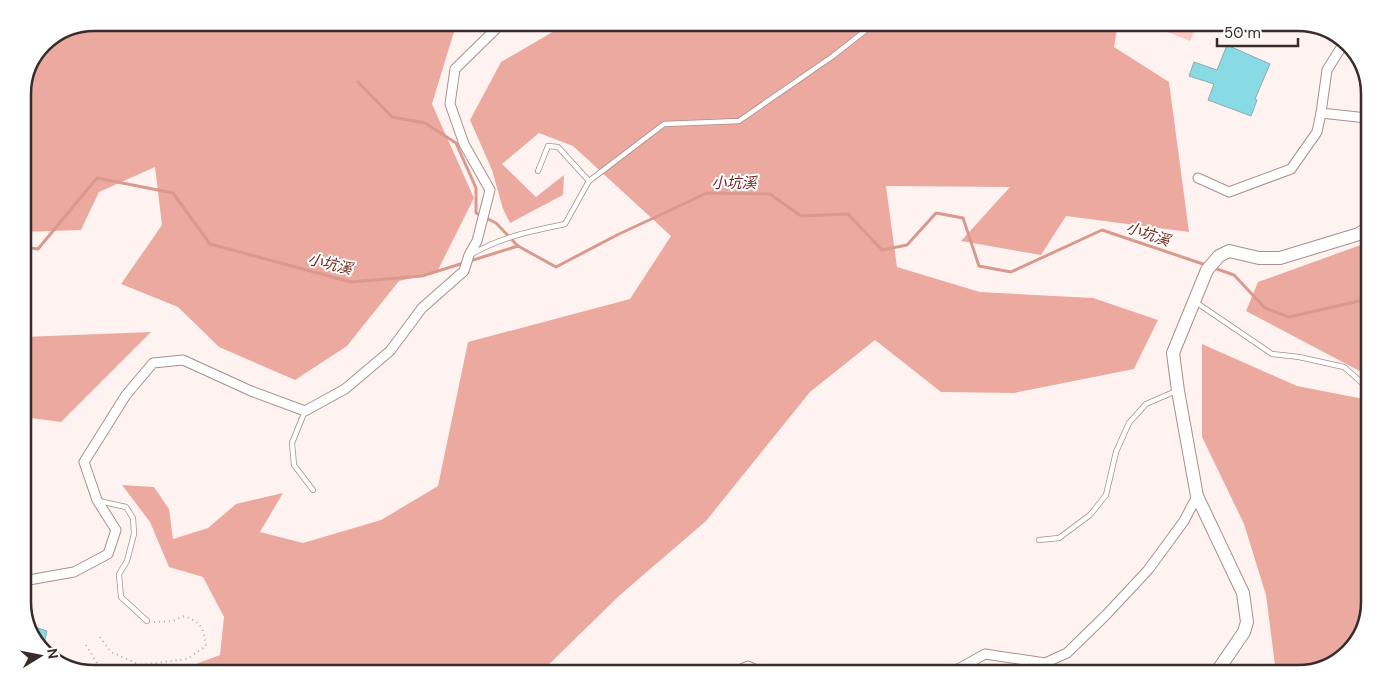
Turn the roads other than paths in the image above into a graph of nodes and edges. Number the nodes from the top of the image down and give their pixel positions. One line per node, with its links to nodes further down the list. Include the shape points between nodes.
1 (493, 31): 10 (street, via 455,69 450,104 464,144 490,190 477,242)
2 (864, 31): 8 (lane, via 739,121 664,124)
3 (1341, 49): 4 (street, via 1327,70)
4 (1321, 113): 5 (street); 7 (street, via 1317,132 1291,169 1229,192)
5 (1361, 117)
6 (538, 171): 8 (lane, via 548,146 558,147)
7 (1198, 178)
8 (589, 181): 10 (lane, via 564,224 522,232)
9 (1361, 233): 11 (street, via 1280,258 1259,258 1229,251 1219,256 1211,266)
10 (469, 255): 14 (street, via 464,271 422,308 390,351 345,389)
11 (1193, 300): 12 (lane, via 1272,354 1344,366); 13 (street, via 1173,353)
12 (1361, 381)
13 (1178, 390): 16 (street); 18 (lane, via 1146,404 1129,423 1116,452 1106,495 1090,515 1059,538)
14 (305, 410): 15 (lane, via 292,444 294,464); 17 (street, via 251,391 183,360 153,362 126,395 84,462)
15 (313, 490)
16 (1197, 496): 21 (street, via 1184,521 1148,570 1067,653 1045,663 985,654); 22 (street, via 1243,593 1247,622)
17 (97, 500): 19 (street, via 116,530 108,554 74,572); 20 (lane, via 126,507 133,518 134,534 127,561 119,574 121,597)
18 (1039, 540)
19 (31, 580)
20 (147, 621)
21 (966, 665)
22 (1222, 665)

